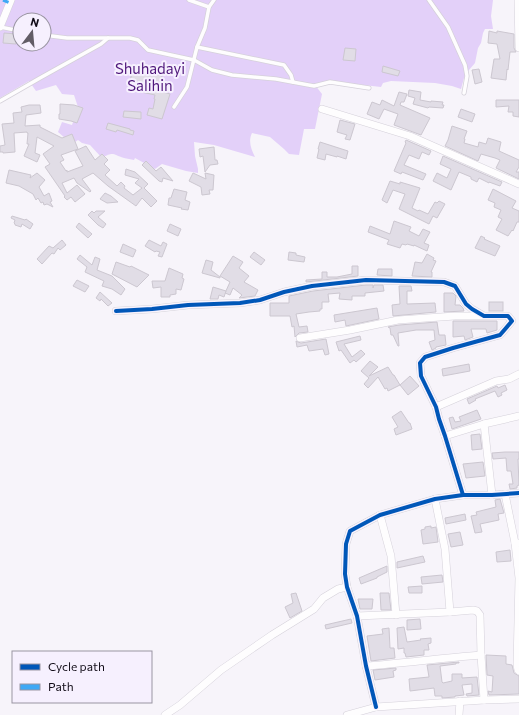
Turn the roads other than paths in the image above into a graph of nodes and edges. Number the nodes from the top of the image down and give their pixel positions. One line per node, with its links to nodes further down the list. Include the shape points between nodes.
1 (11, 0): 7 (street)
2 (189, 0): 6 (lane)
3 (214, 0): 6 (lane)
4 (429, 0): 16 (lane, via 448,27 465,65 467,76)
5 (518, 0): 12 (street)
6 (209, 7): 11 (lane)
7 (0, 27): 8 (lane)
8 (12, 29)
9 (52, 36): 10 (lane)
10 (108, 38): 13 (lane, via 138,40 148,50); 17 (lane)
11 (198, 47): 13 (lane); 14 (lane, via 284,65)
12 (519, 48)
13 (194, 60): 14 (lane, via 219,72); 18 (lane, via 187,87)
14 (293, 82): 15 (lane, via 314,86 330,82)
15 (369, 88)
16 (464, 93)
17 (0, 101)
18 (174, 107)
19 (322, 109): 20 (street, via 410,136)
20 (519, 184)
21 (116, 311): 22 (street, via 240,303 312,286 366,280 444,282 455,286 466,304)
22 (484, 316): 23 (street, via 398,320); 25 (street, via 508,316 512,321 500,335 424,357 420,362 421,376)
23 (300, 338)
24 (519, 374): 25 (street)
25 (436, 407): 28 (street)
26 (519, 416): 27 (street)
27 (484, 424): 28 (street); 32 (street)
28 (445, 436): 31 (street)
29 (519, 493): 30 (street)
30 (505, 494): 32 (street); 35 (street)
31 (463, 495): 32 (street); 33 (street)
32 (492, 495)
33 (434, 499): 34 (street); 38 (street, via 445,549)
34 (380, 515): 37 (street, via 350,531 346,544); 39 (street, via 391,556)
35 (517, 543): 36 (street)
36 (519, 578): 43 (street)
37 (347, 587): 40 (street); 48 (street, via 323,598 314,609 221,670)
38 (450, 612): 39 (street); 41 (street, via 473,610 480,615)
39 (396, 615): 40 (street)
40 (357, 616): 42 (street)
41 (481, 655): 42 (street); 45 (street)
42 (366, 666): 47 (street)
43 (519, 671)
44 (519, 699): 45 (street)
45 (484, 700): 46 (street)
46 (460, 701): 47 (street); 50 (street)
47 (376, 707): 49 (street)
48 (166, 715)
49 (348, 715)
50 (459, 715)

